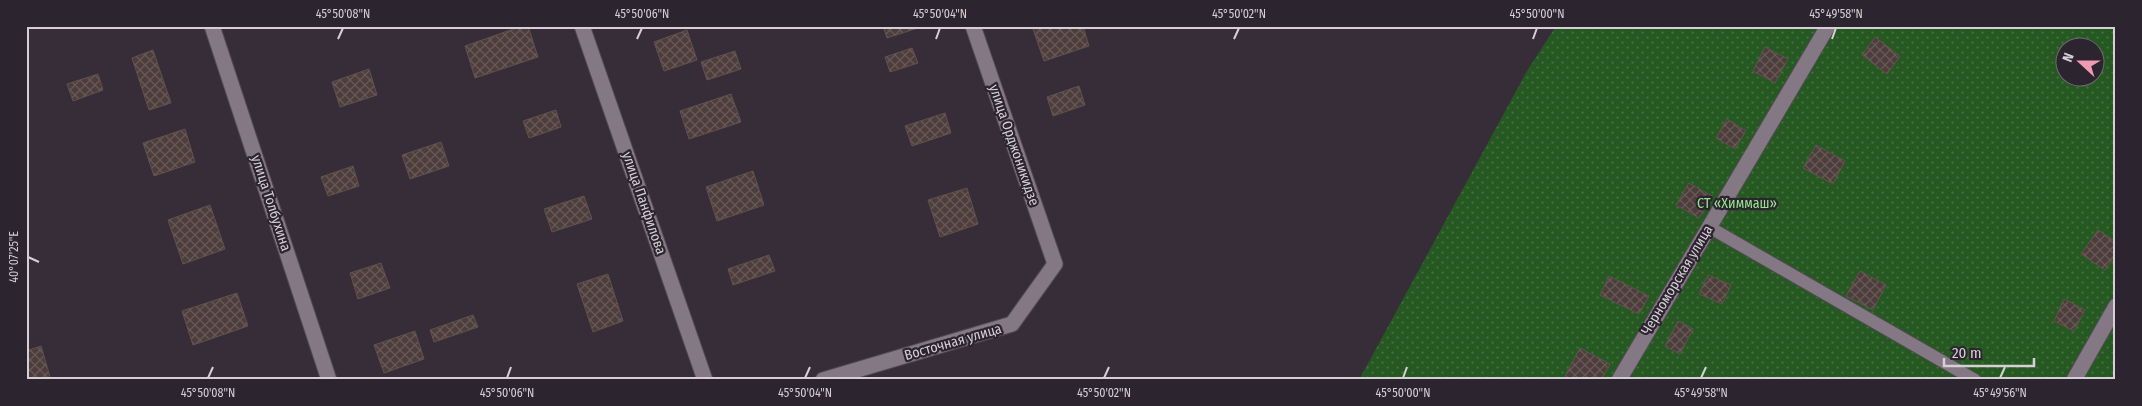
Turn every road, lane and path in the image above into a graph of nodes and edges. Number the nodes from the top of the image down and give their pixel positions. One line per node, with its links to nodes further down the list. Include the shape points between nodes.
1 (212, 26): 8 (street, улица Толбухина)
2 (582, 26): 9 (street, улица Панфилова)
3 (972, 26): 6 (street, улица Орджоникидзе)
4 (1828, 26): 5 (street, Черноморская улица)
5 (1709, 228): 11 (street, Черноморская улица); 12 (lane)
6 (1055, 264): 10 (street, Восточная улица, via 1012,324)
7 (2116, 306): 13 (street)
8 (329, 380)
9 (705, 380)
10 (823, 380)
11 (1619, 380)
12 (1975, 380)
13 (2074, 380)

